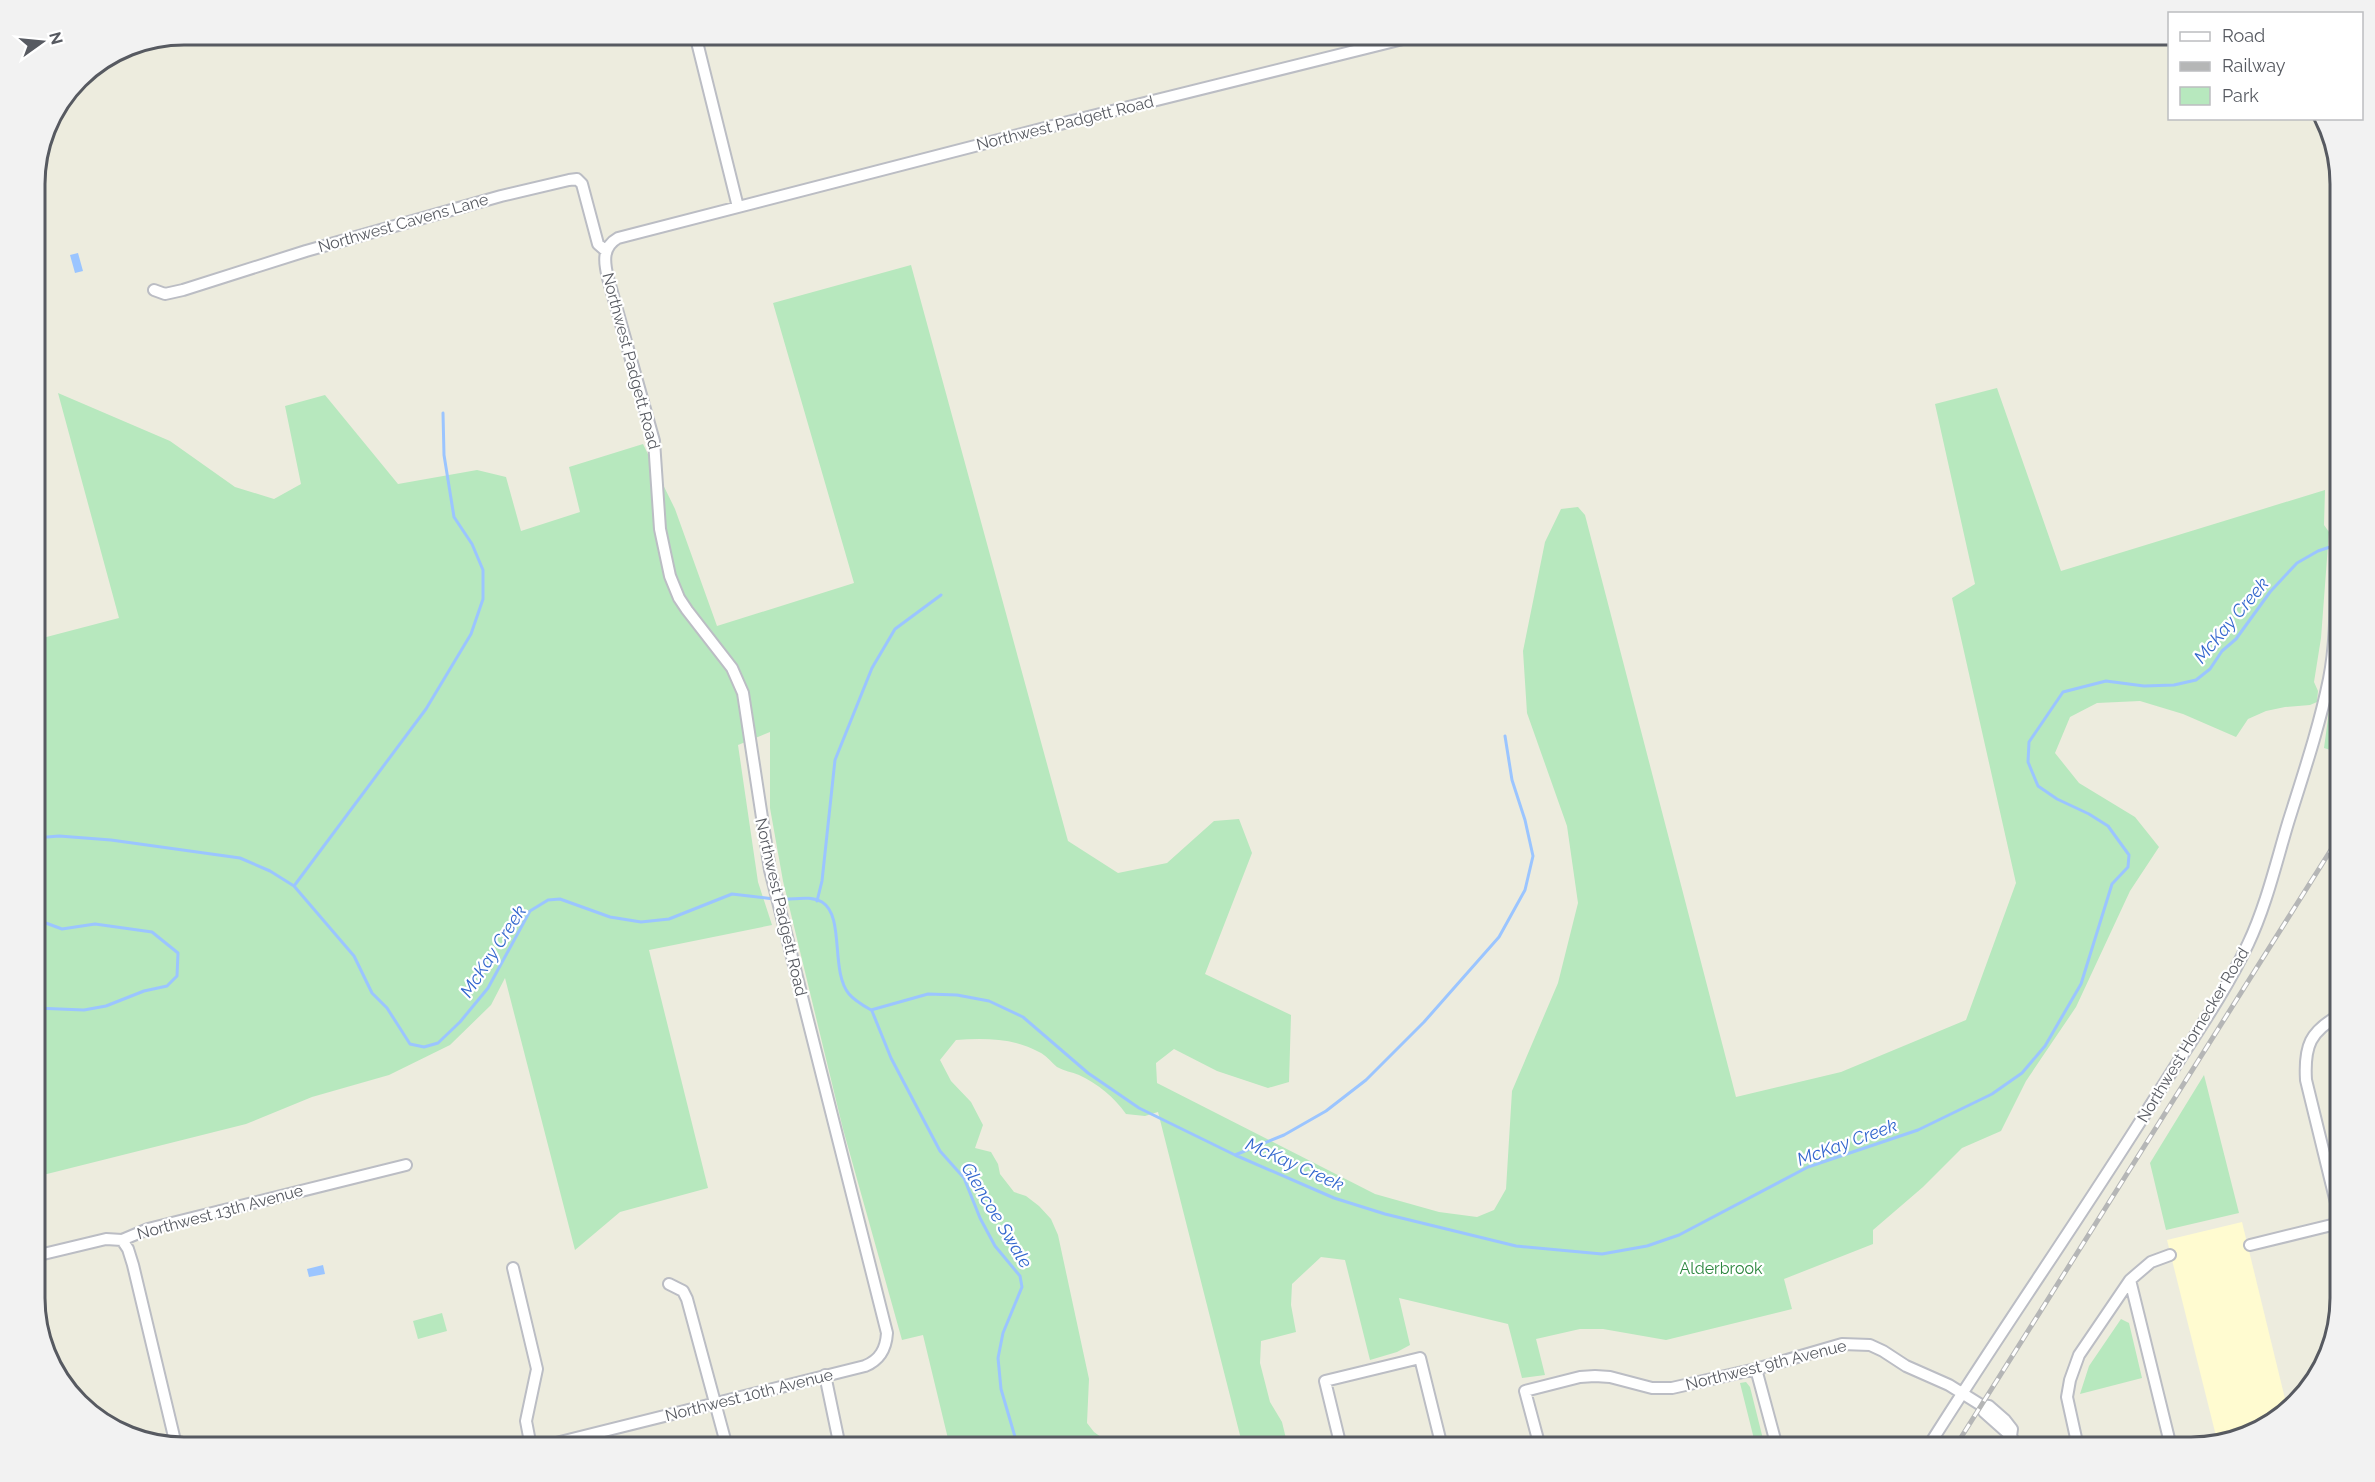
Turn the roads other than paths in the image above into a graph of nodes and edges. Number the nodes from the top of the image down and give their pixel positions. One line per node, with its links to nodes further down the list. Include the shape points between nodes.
1 (698, 45): 3 (street)
2 (1379, 45): 3 (street, Northwest Padgett Road)
3 (738, 207): 4 (street, Northwest Padgett Road, via 618,238)
4 (606, 251): 5 (street, Northwest Cavens Lane, via 598,244 582,184 577,179 510,193 165,294); 18 (street, Northwest Padgett Road, via 608,278 654,441 658,514 666,563 679,598 740,682 770,870 883,1313 887,1333)
5 (154, 290)
6 (2330, 669): 21 (street, Northwest Hornecker Road, via 2316,729 2250,940 2213,1007 2073,1228)
7 (2330, 1020): 9 (street, via 2310,1039 2305,1058 2306,1080)
8 (406, 1165): 11 (street, Northwest 13th Avenue, via 148,1229)
9 (2330, 1180)
10 (2330, 1224): 12 (street)
11 (122, 1240): 13 (street, Northwest 13th Avenue, via 106,1239); 23 (street, via 130,1257)
12 (2250, 1245)
13 (45, 1254)
14 (2170, 1254): 16 (street, via 2151,1262)
15 (513, 1268): 24 (street, via 537,1369 527,1413)
16 (2130, 1280): 34 (street, via 2073,1368 2068,1394); 35 (street)
17 (669, 1284): 22 (street, via 685,1295)
18 (883, 1352): 20 (street, Northwest 10th Avenue, via 871,1364)
19 (1756, 1369): 21 (street, Northwest 9th Avenue, via 1855,1343 1883,1351); 30 (street, Northwest 9th Avenue, via 1672,1388 1652,1388 1595,1376 1526,1390); 31 (street)
20 (825, 1376): 22 (street, Northwest 10th Avenue); 27 (street)
21 (1962, 1393): 32 (street, Northwest Hornecker Road); 33 (street, Northwest 9th Avenue, via 1989,1406 2005,1420 2012,1429)
22 (717, 1403): 25 (street, Northwest 10th Avenue); 26 (street)
23 (174, 1436)
24 (529, 1437)
25 (583, 1437)
26 (725, 1437)
27 (838, 1437)
28 (1338, 1437): 29 (street, via 1325,1380 1420,1358)
29 (1439, 1437)
30 (1537, 1437)
31 (1774, 1437)
32 (1935, 1437)
33 (2012, 1437)
34 (2076, 1437)
35 (2168, 1437)

